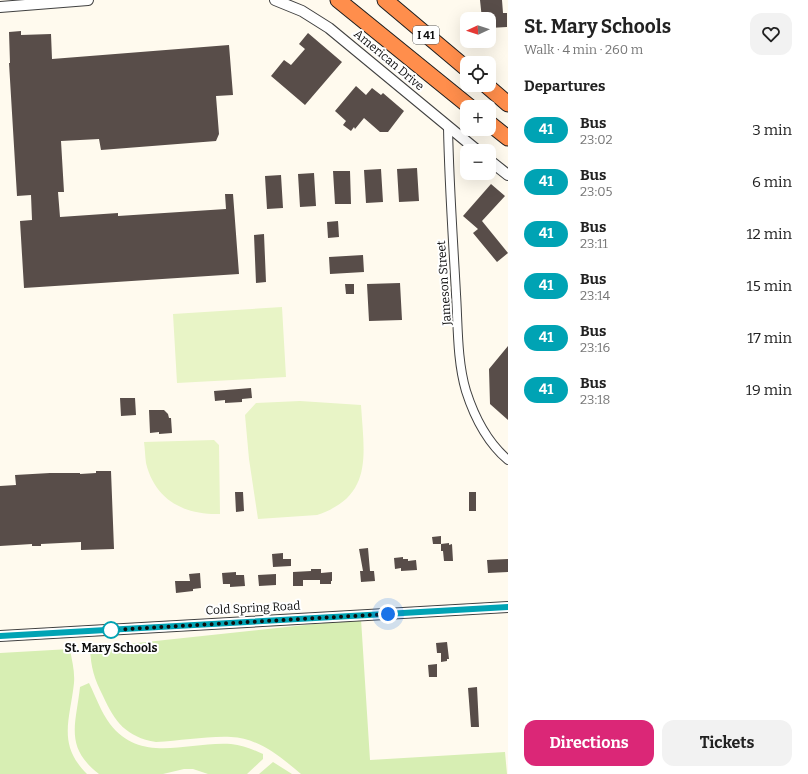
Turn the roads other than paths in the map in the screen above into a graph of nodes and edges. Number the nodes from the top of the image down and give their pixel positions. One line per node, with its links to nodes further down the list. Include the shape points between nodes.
1 (88, 0): 5 (street)
2 (275, 0): 10 (street, American Drive, via 302,10 329,28)
3 (338, 0): 8 (highway, I 41)
4 (385, 0): 6 (highway, I 41)
5 (0, 7)
6 (460, 64)
7 (494, 92): 9 (highway)
8 (461, 100)
9 (508, 104)
10 (448, 127): 13 (street, American Drive); 16 (street, Jameson Street, via 462,374 471,405 486,433)
11 (496, 128): 12 (highway)
12 (508, 138)
13 (469, 144)
14 (496, 166): 15 (street)
15 (508, 175)
16 (508, 460)
17 (508, 607): 18 (street, Cold Spring Road)
18 (0, 636)

